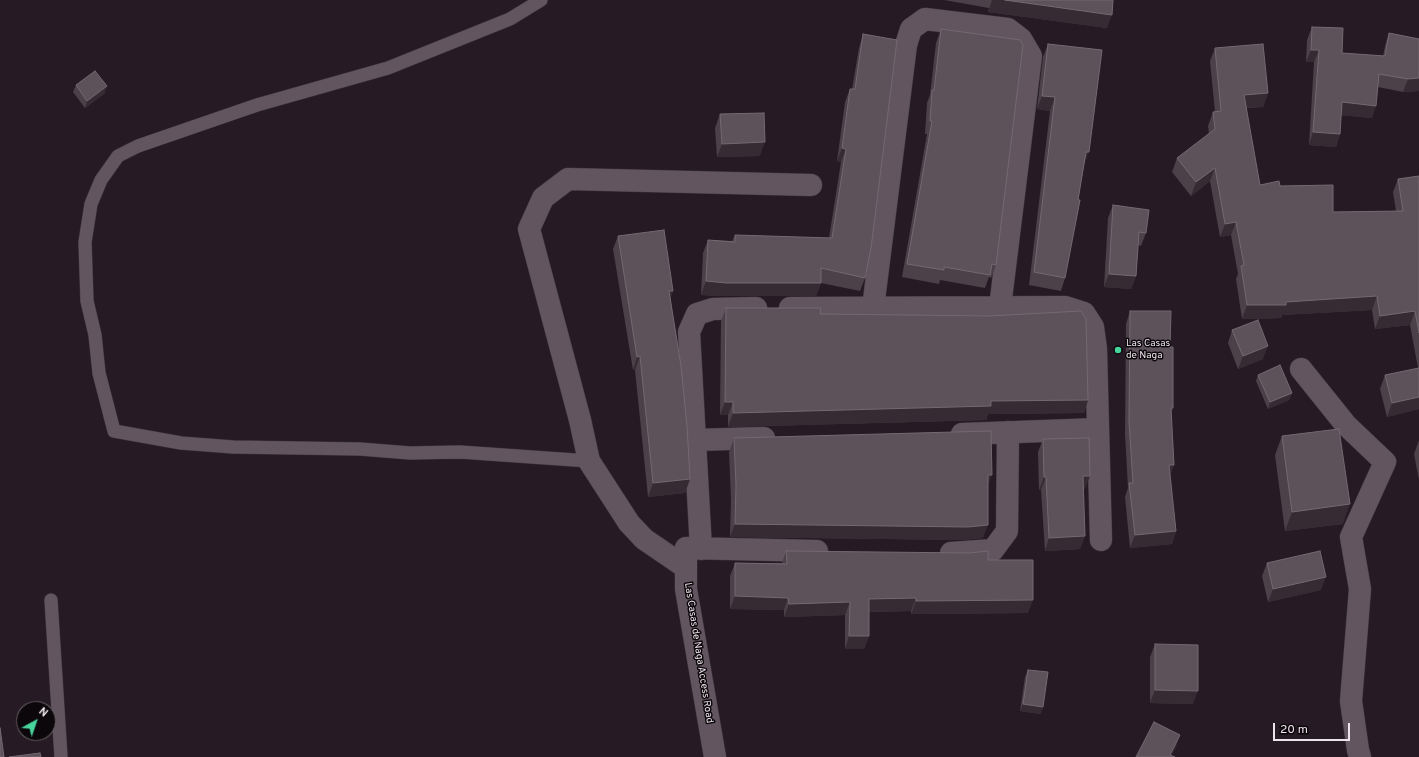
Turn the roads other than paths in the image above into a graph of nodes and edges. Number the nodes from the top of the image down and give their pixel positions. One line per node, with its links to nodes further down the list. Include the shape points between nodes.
1 (541, 0): 11 (lane, via 510,19 388,68 257,106 138,146 118,156 101,180 91,204 85,242 88,301 99,373 114,431 181,443 233,447 360,449 410,453 460,452)
2 (811, 185): 11 (street, via 568,179 543,198 529,229)
3 (1000, 307): 4 (street, Las Casas de Naga Access Road); 4 (street, via 1031,56 1021,40 1008,29 925,19 911,29 906,45); 6 (street, Las Casas de Naga Access Road, via 1065,307 1084,313 1093,327 1096,348)
4 (873, 308): 10 (street, Las Casas de Naga Access Road, via 713,309 697,314 689,332)
5 (1301, 368): 19 (street, via 1346,425 1385,462 1351,538 1360,589 1351,701)
6 (1098, 429): 7 (street); 12 (street, Las Casas de Naga Access Road)
7 (1008, 432): 8 (street); 14 (street, via 1007,531 993,550)
8 (946, 434)
9 (781, 438): 10 (street)
10 (695, 440): 15 (street, Las Casas de Naga Access Road)
11 (589, 461): 15 (street, via 629,524 644,539)
12 (1101, 540)
13 (837, 552): 15 (street)
14 (932, 553)
15 (690, 554): 18 (street, Las Casas de Naga Access Road, via 686,589)
16 (50, 600): 17 (lane)
17 (62, 757)
18 (715, 757)
19 (1360, 757)

